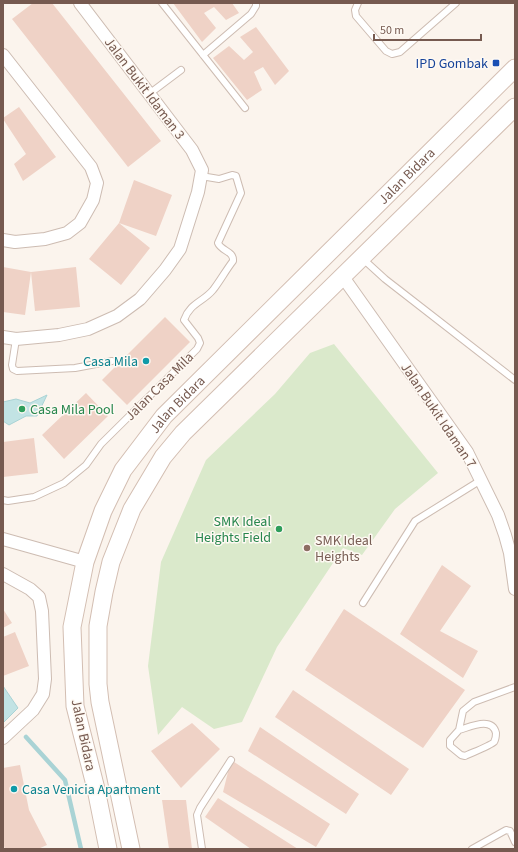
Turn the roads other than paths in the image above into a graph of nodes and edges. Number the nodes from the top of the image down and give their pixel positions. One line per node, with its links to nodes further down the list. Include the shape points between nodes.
1 (80, 3): 10 (street, Jalan Bukit Idaman 3)
2 (162, 3): 7 (lane)
3 (256, 3): 7 (lane, via 251,14)
4 (358, 3): 5 (lane, via 356,16 392,54 400,52)
5 (456, 3)
6 (3, 55): 14 (street, via 91,168 97,183 93,200 80,223 67,233 44,240)
7 (203, 55): 12 (lane)
8 (515, 68): 24 (main road, Jalan Bidara, via 164,416 123,470 103,511)
9 (181, 70): 10 (lane)
10 (149, 94): 13 (street, Jalan Bukit Idaman 3, via 192,150 202,170)
11 (515, 107): 15 (main road, Jalan Bidara)
12 (245, 108)
13 (201, 176): 18 (street, via 180,249 140,299 117,316 88,329); 22 (lane, Jalan Casa Mila, via 219,179 236,176 241,193 218,243 231,254 232,261 212,292 191,307 184,320 198,338 200,343 197,349 101,444 86,465 64,483 34,497)
14 (3, 240)
15 (362, 258): 16 (main road, Jalan Bidara); 20 (lane, via 385,279)
16 (343, 277): 21 (street, Jalan Bukit Idaman 7, via 467,452); 35 (main road, Jalan Bidara, via 183,433 163,457 132,509 114,555 98,626 98,684)
17 (3, 337): 18 (street)
18 (16, 339): 19 (lane, via 12,364 13,369 17,371 75,368)
19 (112, 360)
20 (515, 380)
21 (481, 480): 26 (street, Jalan Bukit Idaman 7, via 505,535); 27 (lane, via 415,521)
22 (3, 500)
23 (3, 539): 24 (street)
24 (85, 562): 34 (main road, Jalan Bidara, via 72,627 75,706)
25 (3, 574): 30 (street, via 39,597 45,678 43,694 33,710)
26 (515, 589)
27 (363, 603)
28 (515, 687): 29 (lane, via 474,702 463,712)
29 (459, 730): 29 (lane, via 450,740 450,746 465,756 494,742 496,737 493,727 485,723)
30 (3, 738)
31 (231, 760): 36 (lane, via 200,808 198,815)
32 (515, 842): 33 (lane, via 506,830)
33 (482, 847): 37 (lane)
34 (108, 849)
35 (131, 849)
36 (202, 849)
37 (472, 849)

